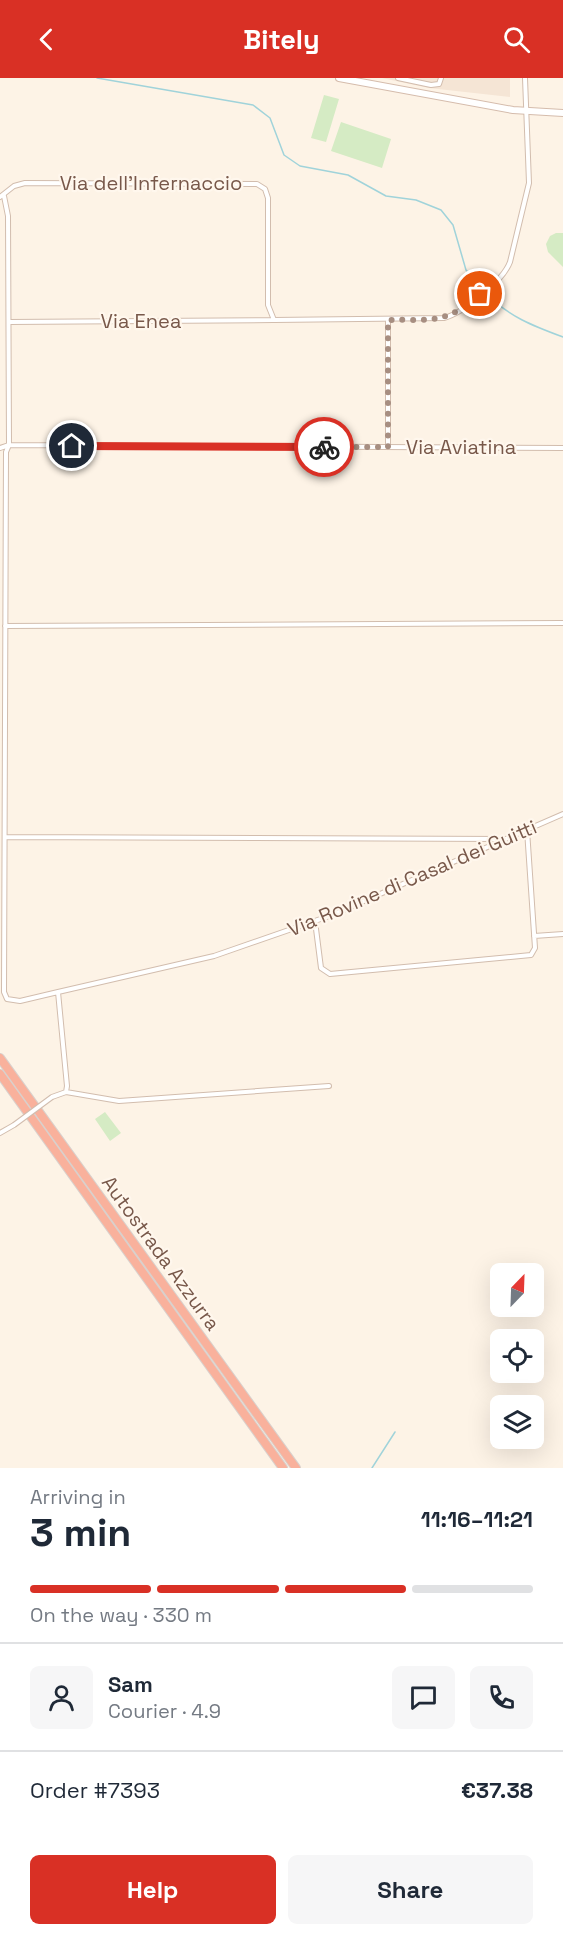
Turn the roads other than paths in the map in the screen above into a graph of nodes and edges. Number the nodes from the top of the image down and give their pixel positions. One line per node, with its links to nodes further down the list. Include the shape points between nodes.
1 (339, 78): 5 (main road)
2 (398, 78): 3 (street, via 433,85 439,84)
3 (441, 78)
4 (525, 78): 5 (street)
5 (526, 112): 6 (main road); 9 (street, via 527,195 508,267 460,311 447,317)
6 (563, 113)
7 (2, 196): 8 (street, Via dell'Infernaccio, via 14,186 27,183 260,186 268,198 268,305); 10 (street, via 8,216)
8 (274, 320): 9 (street); 10 (street, Via Enea)
9 (388, 320): 12 (street)
10 (9, 322): 11 (street)
11 (9, 446): 12 (street, Via Aviatina); 13 (street, Via Aviatina); 16 (street)
12 (388, 447): 14 (street, Via Aviatina)
13 (0, 448)
14 (563, 448)
15 (563, 622): 16 (street)
16 (4, 626): 19 (street)
17 (563, 813): 18 (street, Via Rovine di Casal dei Guitti)
18 (526, 830): 20 (street, Via Rovine di Casal dei Guitti); 23 (street)
19 (6, 837): 20 (street); 24 (street, Via Rovine di Casal dei Guitti, via 4,996 20,1001)
20 (506, 839): 21 (street, Via Rovine di Casal dei Guitti)
21 (315, 921): 23 (street, via 321,968 330,974 529,955 535,950); 24 (street, Via Rovine di Casal dei Guitti, via 201,960)
22 (563, 934): 23 (street)
23 (534, 936)
24 (58, 992): 28 (street)
25 (0, 1058): 31 (highway, Autostrada Azzurra)
26 (0, 1074): 30 (highway, Autostrada Azzurra)
27 (329, 1086): 28 (street, via 118,1101)
28 (66, 1092): 29 (street, bridge, via 52,1097)
29 (0, 1133)
30 (283, 1468)
31 (296, 1468)

